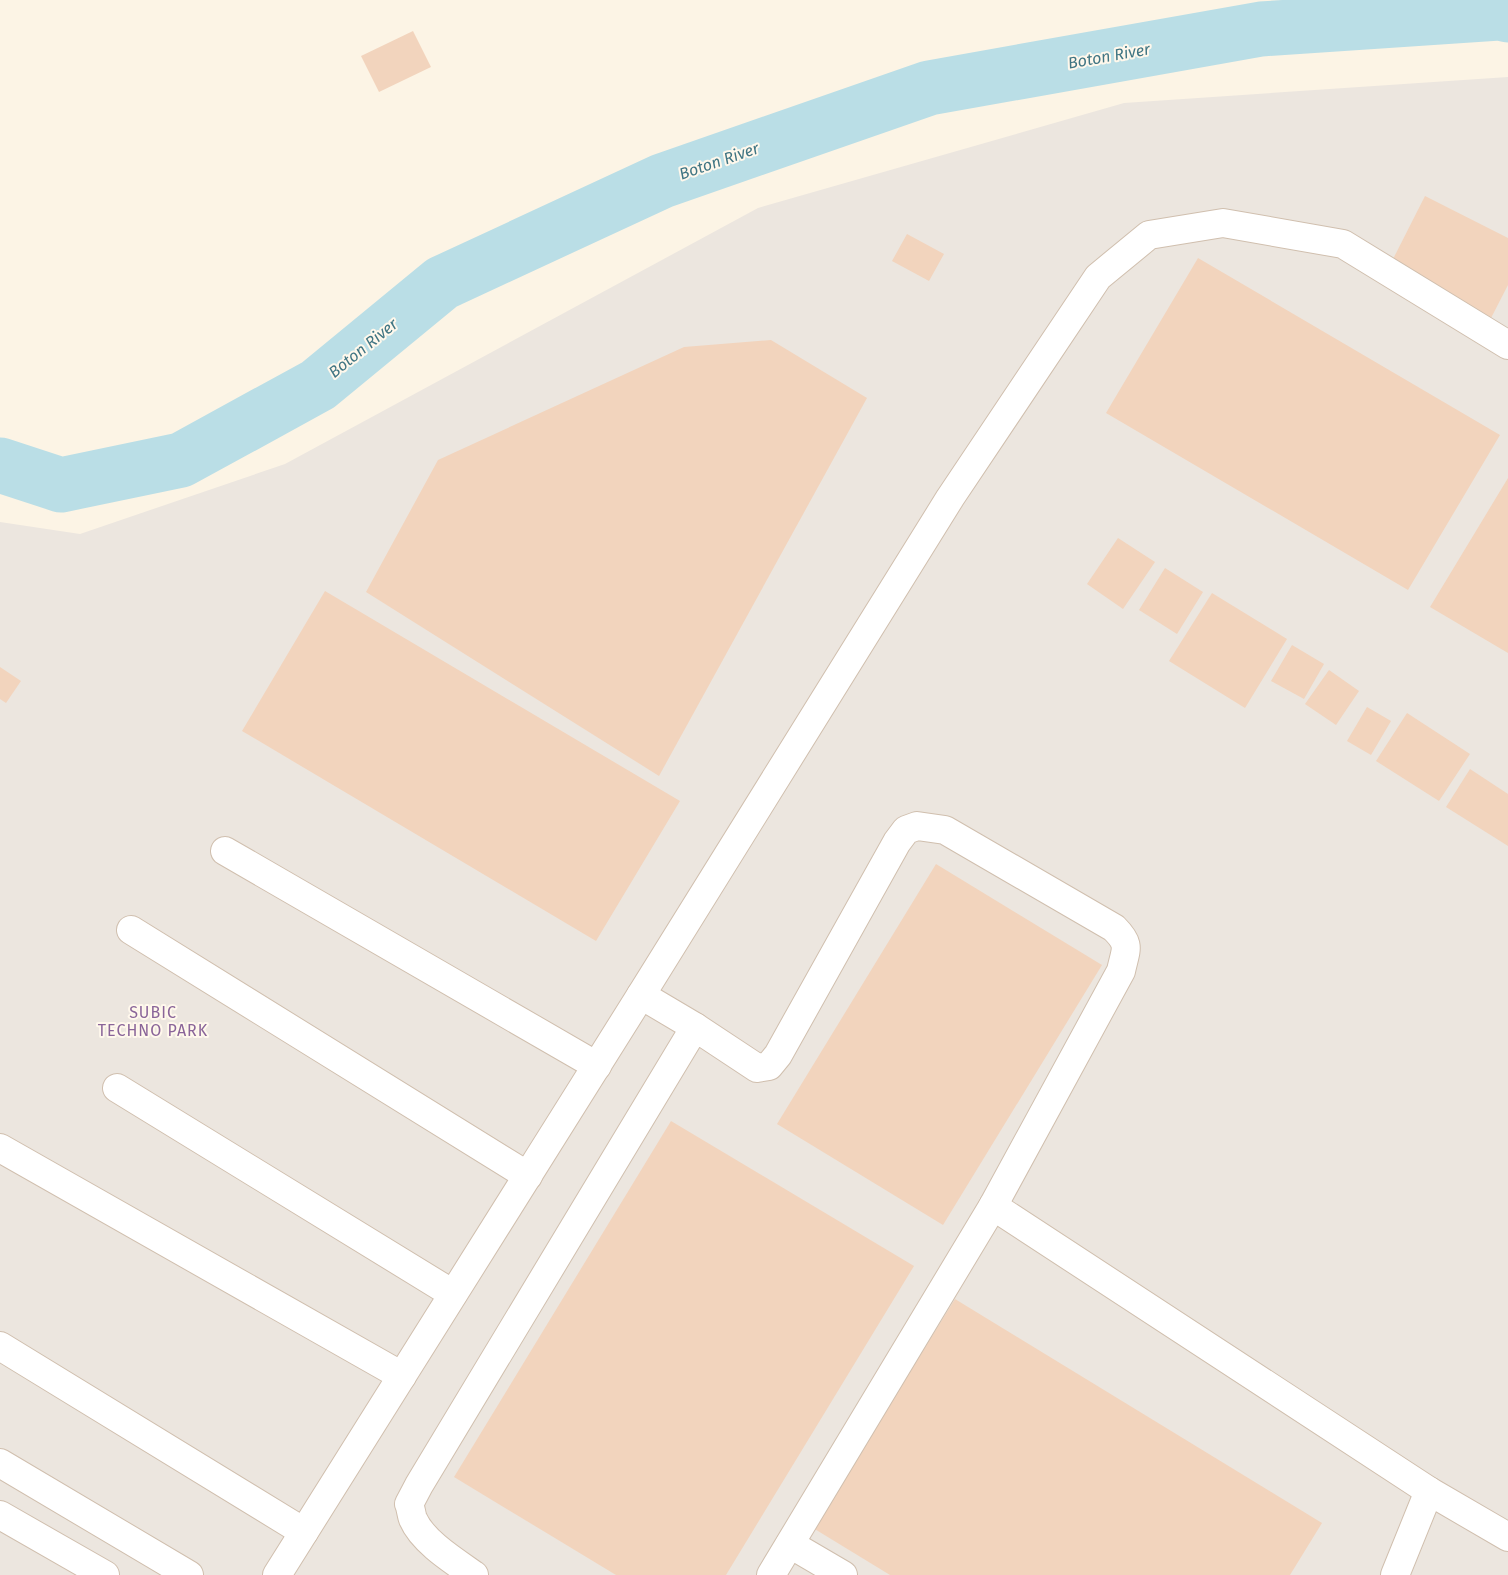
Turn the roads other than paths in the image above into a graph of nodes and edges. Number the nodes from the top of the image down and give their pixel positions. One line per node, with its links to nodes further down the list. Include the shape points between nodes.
1 (1508, 345): 4 (street, via 1343,244 1223,223 1149,235 1098,277 950,498)
2 (225, 851): 6 (street)
3 (131, 930): 9 (street)
4 (641, 995): 5 (street); 6 (street)
5 (695, 1027): 10 (street, via 757,1068 769,1066 897,842 906,830 917,826 945,830 1114,928 1125,939 1121,971); 23 (street, via 409,1504 414,1519 428,1539)
6 (597, 1066): 9 (street)
7 (117, 1088): 11 (street)
8 (0, 1148): 13 (street)
9 (528, 1176): 11 (street)
10 (993, 1206): 15 (street); 19 (street)
11 (453, 1294): 13 (street)
12 (0, 1346): 17 (street)
13 (402, 1376): 17 (street)
14 (0, 1463): 21 (street)
15 (1429, 1491): 18 (street); 26 (street)
16 (0, 1515): 20 (street)
17 (304, 1532): 22 (street)
18 (1508, 1537)
19 (790, 1544): 24 (street); 25 (street)
20 (105, 1575)
21 (189, 1575)
22 (277, 1575)
23 (474, 1575)
24 (771, 1575)
25 (843, 1575)
26 (1395, 1575)

